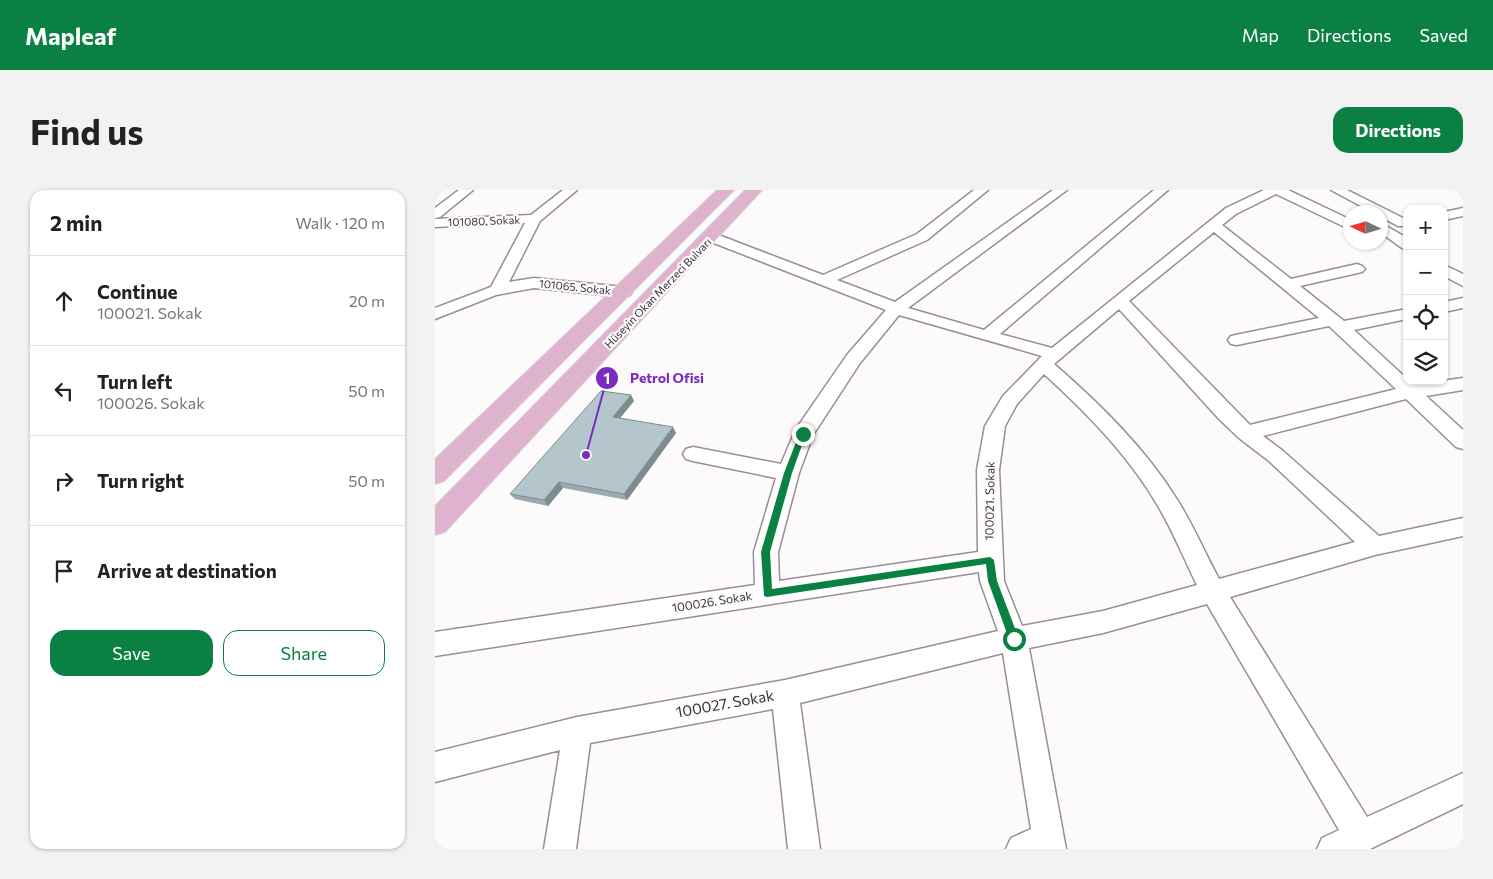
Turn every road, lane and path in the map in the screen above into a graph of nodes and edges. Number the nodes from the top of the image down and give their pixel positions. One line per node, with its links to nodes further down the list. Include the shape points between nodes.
1 (467, 190): 12 (street)
2 (571, 190): 14 (street)
3 (726, 190): 30 (main road, Hüseyin Okan Merzeci Bulvarı)
4 (754, 190): 22 (main road, Hüseyin Okan Merzeci Bulvarı)
5 (982, 190): 26 (street, via 923,237)
6 (1061, 190): 34 (street)
7 (1162, 190): 38 (street)
8 (1274, 190): 19 (street, 100021. Sokak, via 1231,211)
9 (1278, 190): 15 (street)
10 (1337, 190): 16 (street)
11 (1463, 212): 13 (street)
12 (435, 214)
13 (1448, 215)
14 (533, 219): 17 (street, 101080. Sokak); 29 (street)
15 (1343, 222)
16 (1403, 222)
17 (435, 223)
18 (1403, 223): 20 (street)
19 (1214, 225): 28 (street); 31 (street, 100021. Sokak)
20 (1388, 226)
21 (1388, 232): 23 (street)
22 (711, 237): 26 (street); 48 (main road, Hüseyin Okan Merzeci Bulvarı)
23 (1403, 242)
24 (1357, 268): 28 (street)
25 (1448, 272): 27 (street)
26 (825, 280): 34 (street)
27 (1463, 281)
28 (1288, 284): 37 (street)
29 (497, 291): 30 (street, 101065. Sokak, via 534,283); 35 (street, 101065. Sokak)
30 (624, 292): 47 (main road, Hüseyin Okan Merzeci Bulvarı)
31 (1119, 300): 40 (street, 100021. Sokak); 43 (street)
32 (1463, 303): 33 (street)
33 (1448, 306)
34 (895, 309): 38 (street); 46 (street, via 853,359 803,434)
35 (435, 314)
36 (1403, 315): 37 (street)
37 (1337, 323): 39 (street); 42 (street)
38 (987, 336): 40 (street)
39 (1237, 340)
40 (1049, 359): 51 (street, 100021. Sokak, via 1010,400 995,426 988,470); 52 (street, via 1075,393 1134,455 1170,507)
41 (1463, 384): 42 (street)
42 (1411, 392): 43 (street); 44 (street)
43 (1246, 433): 50 (street)
44 (1463, 442)
45 (693, 454): 46 (street)
46 (788, 473): 53 (street, via 765,552)
47 (435, 474)
48 (435, 524)
49 (1463, 527): 50 (street, 100027. Sokak)
50 (1375, 546): 52 (street, 100027. Sokak)
51 (990, 560): 53 (street, 100026. Sokak); 54 (street, 100021. Sokak, via 992,581)
52 (1213, 592): 54 (street, 100027. Sokak, via 1103,622); 60 (street)
53 (767, 594): 55 (street, 100026. Sokak)
54 (1014, 639): 56 (street, 100027. Sokak); 61 (street, 100021. Sokak)
55 (435, 644)
56 (785, 693): 57 (street, 100027. Sokak); 63 (street)
57 (577, 731): 58 (street, 100027. Sokak); 62 (street)
58 (435, 767)
59 (1463, 788): 60 (street)
60 (1347, 843)
61 (1040, 846)
62 (560, 849)
63 (805, 849)

